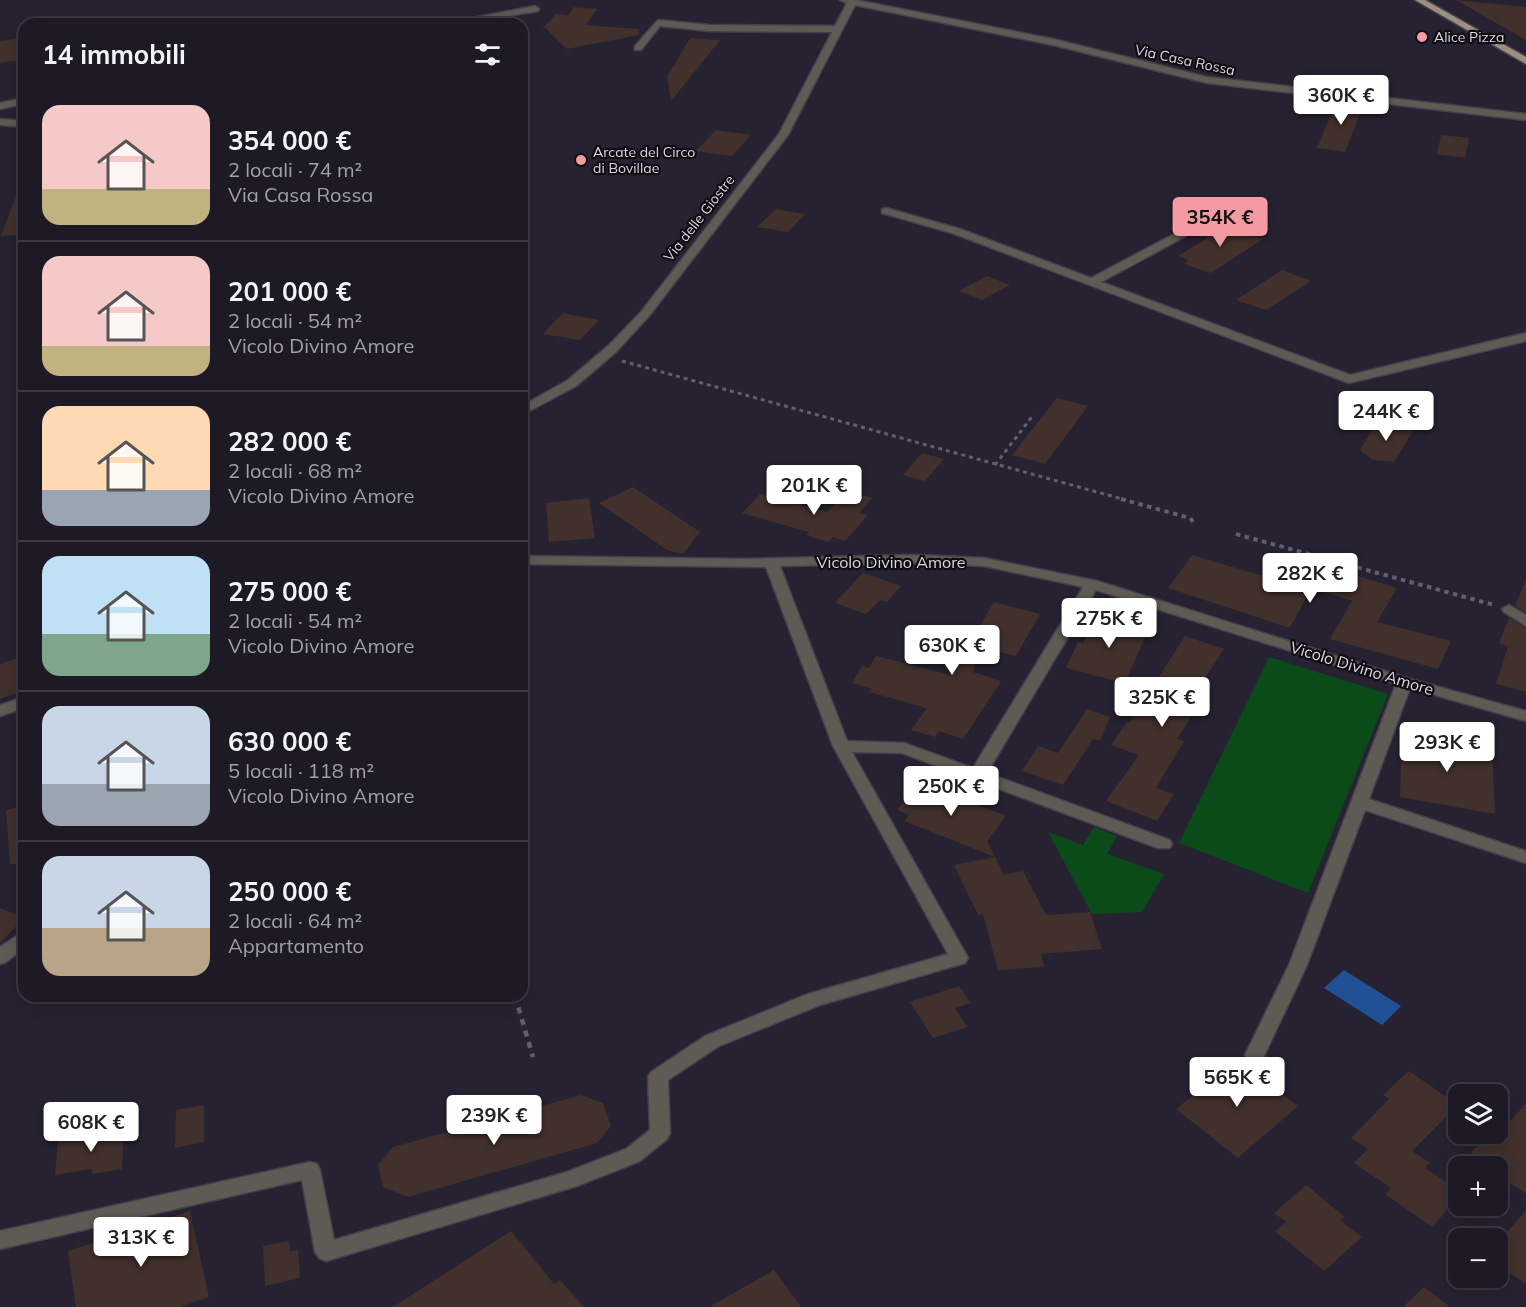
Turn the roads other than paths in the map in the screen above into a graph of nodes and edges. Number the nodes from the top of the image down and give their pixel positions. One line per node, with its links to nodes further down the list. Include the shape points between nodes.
1 (1419, 0): 7 (main road)
2 (848, 1): 5 (street, Via delle Giostre); 10 (street, Via Casa Rossa, via 1053,42 1200,79)
3 (534, 9): 4 (street)
4 (481, 18)
5 (837, 29): 6 (street, via 709,28 658,23); 17 (street, Via delle Giostre, via 775,146 645,314 604,356 556,394)
6 (638, 48)
7 (1526, 61)
8 (18, 102): 9 (street)
9 (0, 106)
10 (1526, 117)
11 (0, 122): 12 (street)
12 (18, 124)
13 (886, 211): 15 (street, via 956,231)
14 (1182, 234): 15 (street)
15 (1092, 282): 16 (street, via 1349,379)
16 (1526, 337)
17 (528, 408)
18 (528, 560): 19 (street, Vicolo Divino Amore)
19 (772, 563): 20 (street, Vicolo Divino Amore, via 964,560); 27 (street)
20 (1092, 584): 23 (street, Vicolo Divino Amore); 28 (street)
21 (1509, 609): 22 (street)
22 (1526, 622)
23 (1405, 682): 26 (street, Vicolo Divino Amore); 29 (street)
24 (18, 704): 25 (street)
25 (0, 711)
26 (1526, 716)
27 (841, 746): 28 (street, via 904,748); 35 (street, via 959,958 815,999 712,1041 658,1077 660,1133 633,1155 570,1180 326,1252 310,1170)
28 (977, 775): 30 (street)
29 (1362, 803): 31 (street); 34 (street, via 1298,965)
30 (1164, 844)
31 (1526, 857)
32 (18, 943): 33 (street)
33 (0, 957)
34 (1255, 1055)
35 (0, 1240)

